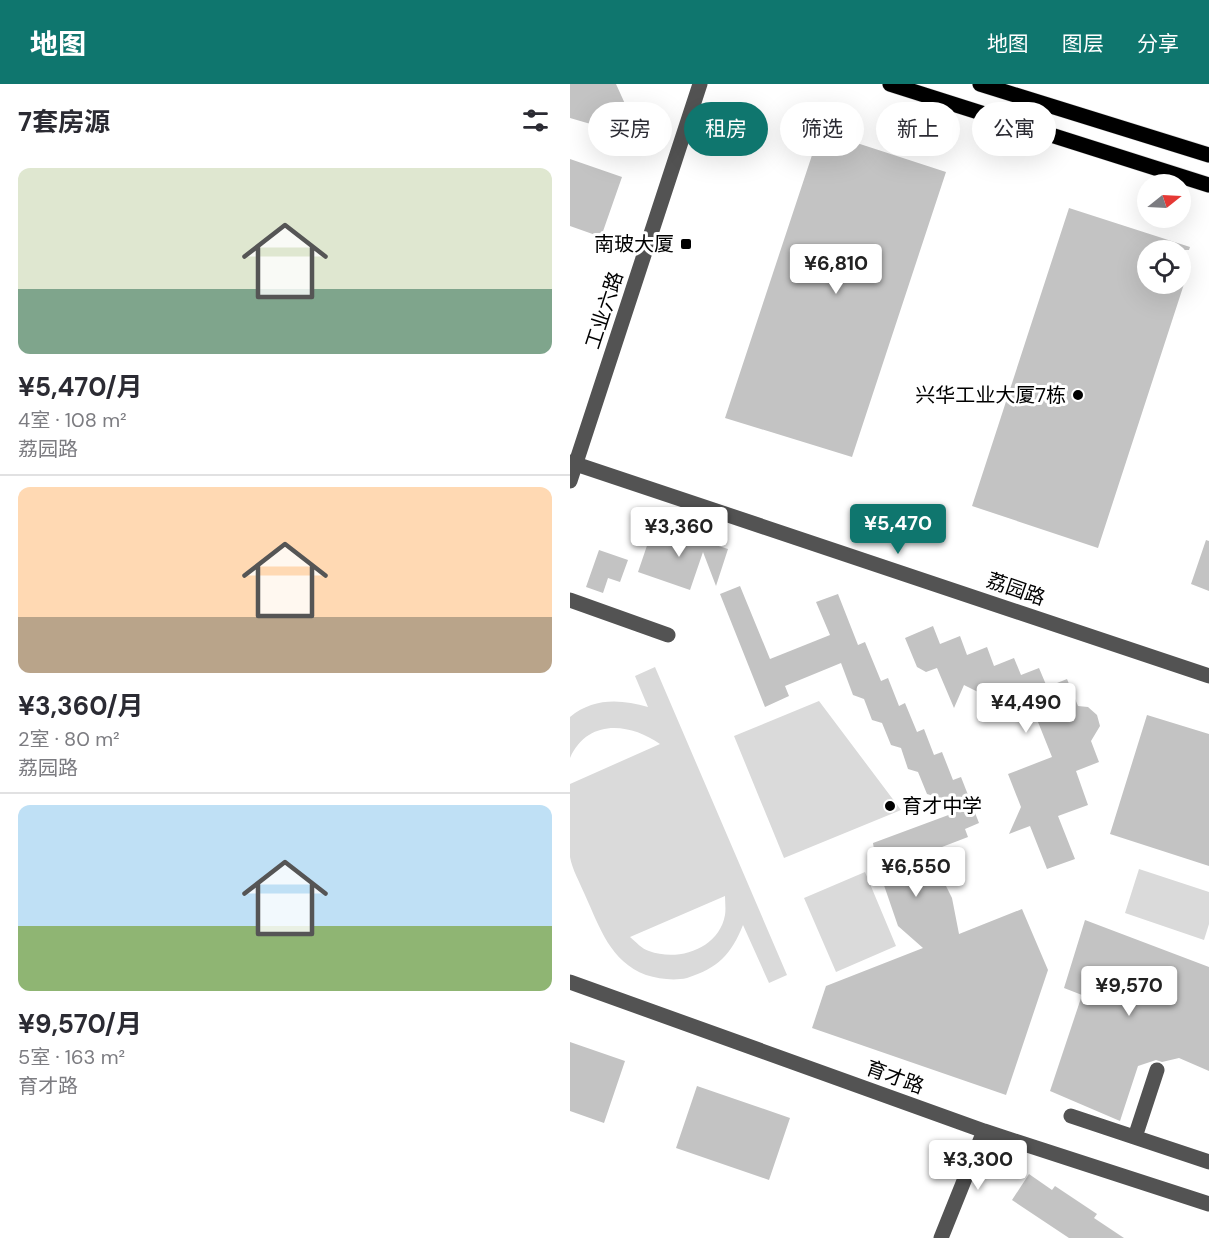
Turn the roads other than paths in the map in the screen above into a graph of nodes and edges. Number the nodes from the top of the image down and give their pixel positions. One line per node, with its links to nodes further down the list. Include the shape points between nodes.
1 (700, 84): 6 (street, 工业六路)
2 (890, 84): 5 (main road)
3 (980, 84): 4 (main road)
4 (1209, 155)
5 (1209, 185)
6 (573, 463): 7 (street, 工业六路); 10 (street, 荔园路)
7 (570, 481)
8 (570, 600): 9 (street)
9 (668, 635)
10 (1209, 676)
11 (570, 982): 14 (street, 育才路)
12 (1157, 1070): 15 (street)
13 (1071, 1116): 15 (street)
14 (984, 1131): 17 (street, 育才路); 18 (street)
15 (1135, 1137): 16 (street)
16 (1209, 1162)
17 (1209, 1204)
18 (941, 1238)

